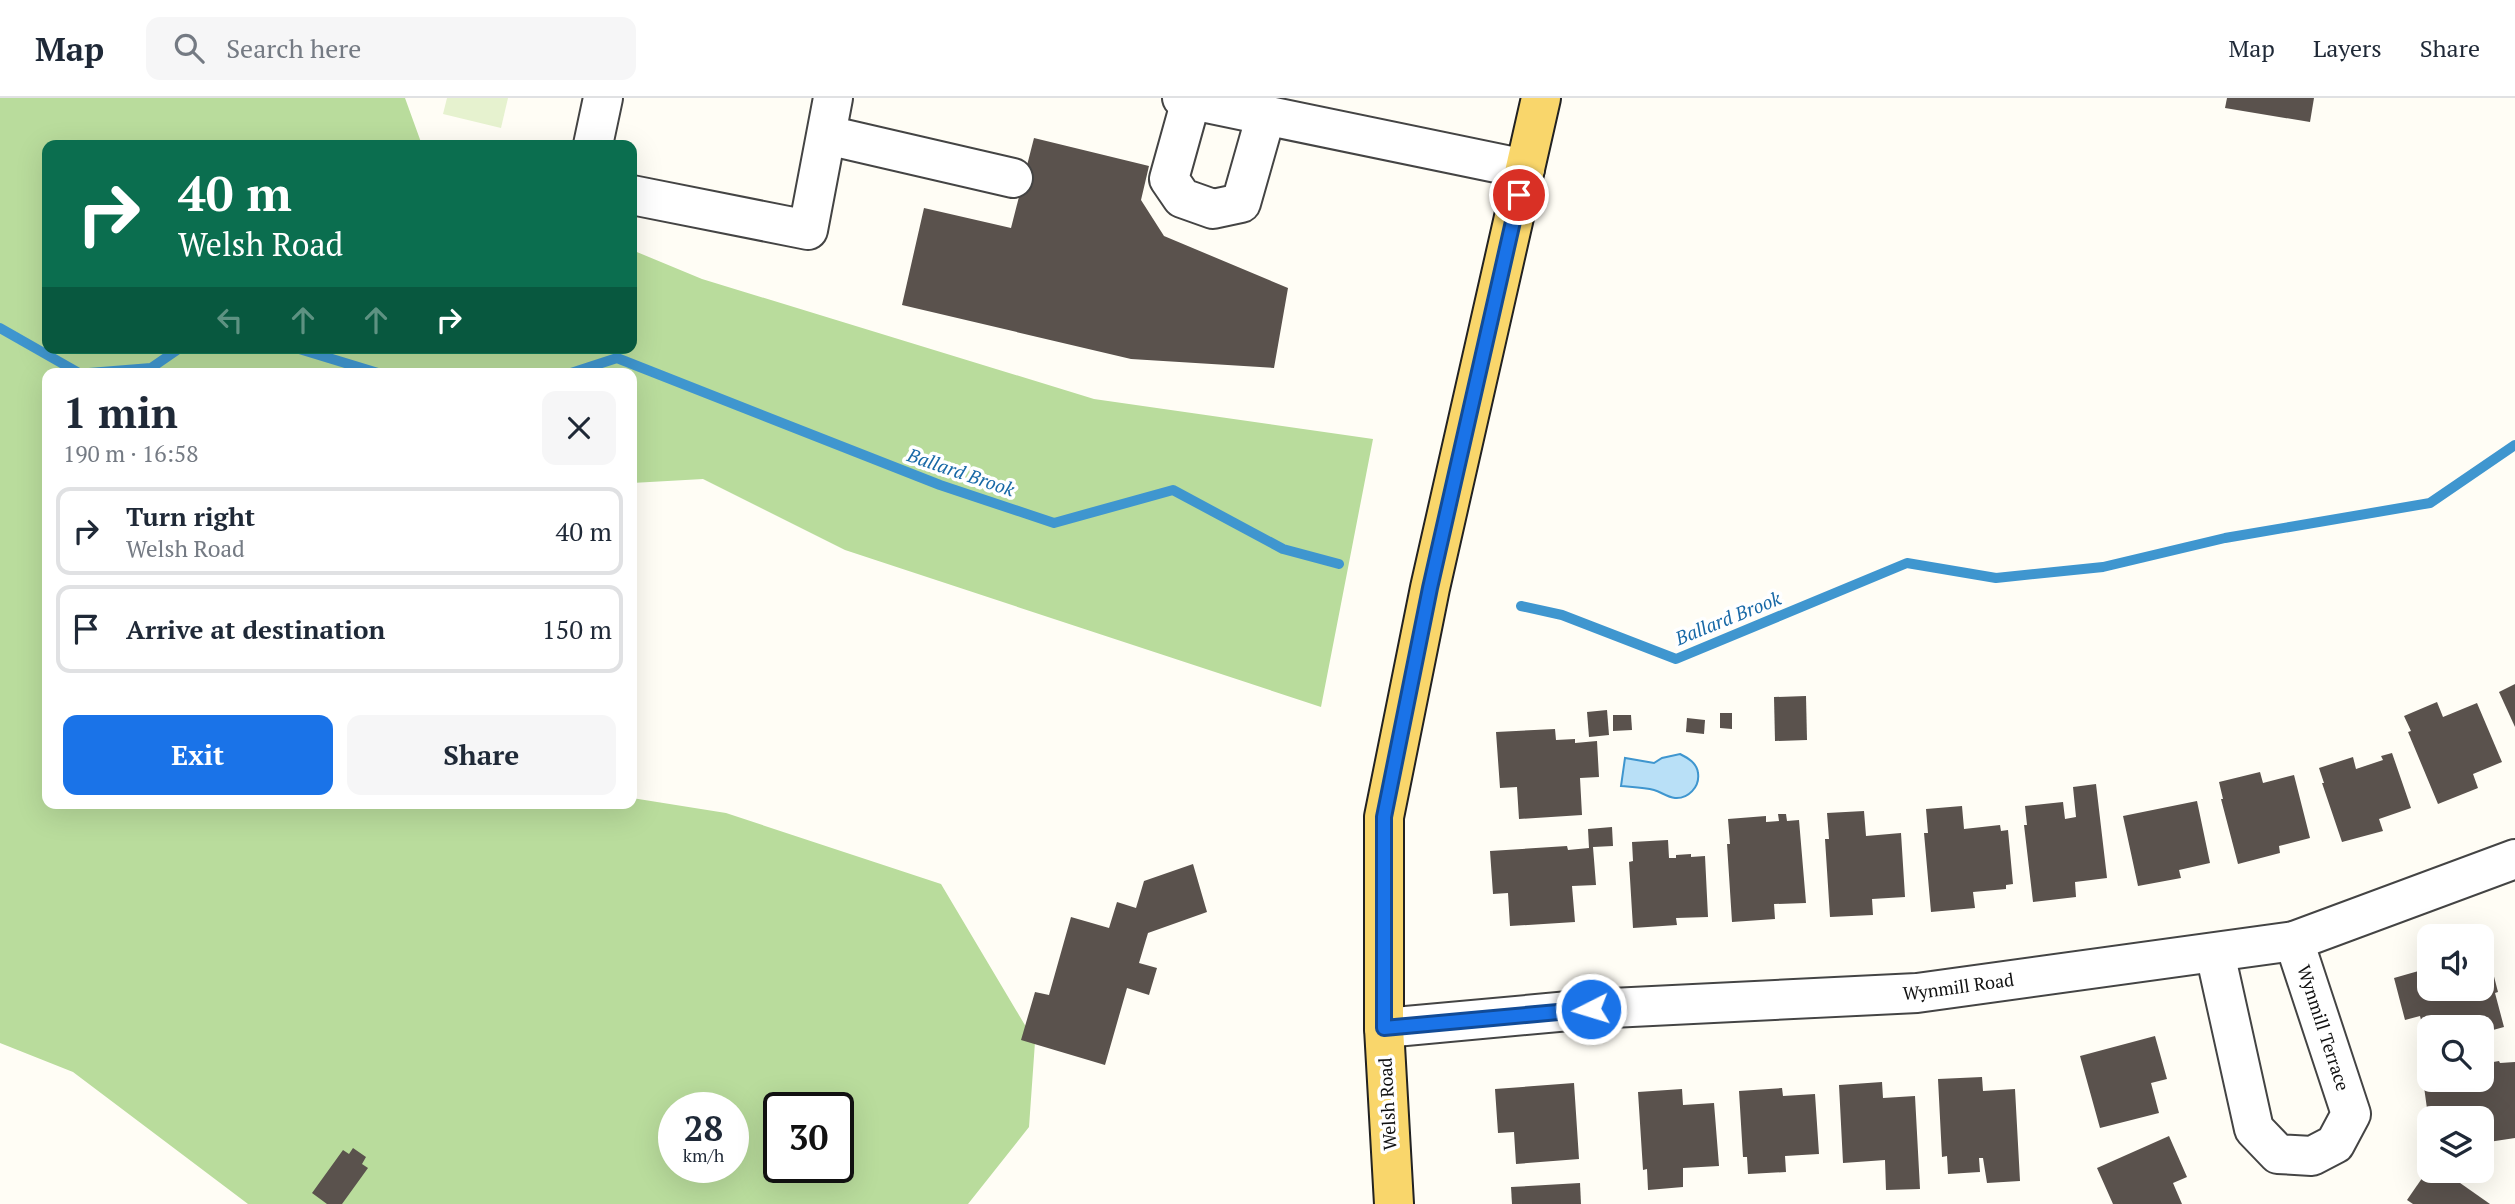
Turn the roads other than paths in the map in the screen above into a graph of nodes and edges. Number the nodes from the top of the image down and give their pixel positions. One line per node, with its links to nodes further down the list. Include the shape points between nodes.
1 (603, 98): 6 (street)
2 (1541, 98): 7 (main road, Welsh Road)
3 (1186, 99): 4 (street); 4 (street, via 1169,179 1182,198 1213,209 1241,203)
4 (1266, 115): 7 (street)
5 (830, 116): 8 (street); 9 (street, via 808,230)
6 (594, 140)
7 (1525, 169): 13 (main road, Welsh Road, via 1430,588 1384,817)
8 (1013, 178)
9 (637, 196)
10 (2515, 859): 11 (street, Wynmill Road)
11 (2294, 942): 12 (street, Wynmill Road); 12 (street, Wynmill Terrace, via 2351,1114 2335,1144 2312,1156 2278,1154 2255,1129)
12 (2215, 953): 13 (street, Wynmill Road, via 1917,993 1591,1009)
13 (1384, 1028): 14 (main road, Welsh Road)
14 (1394, 1204)

